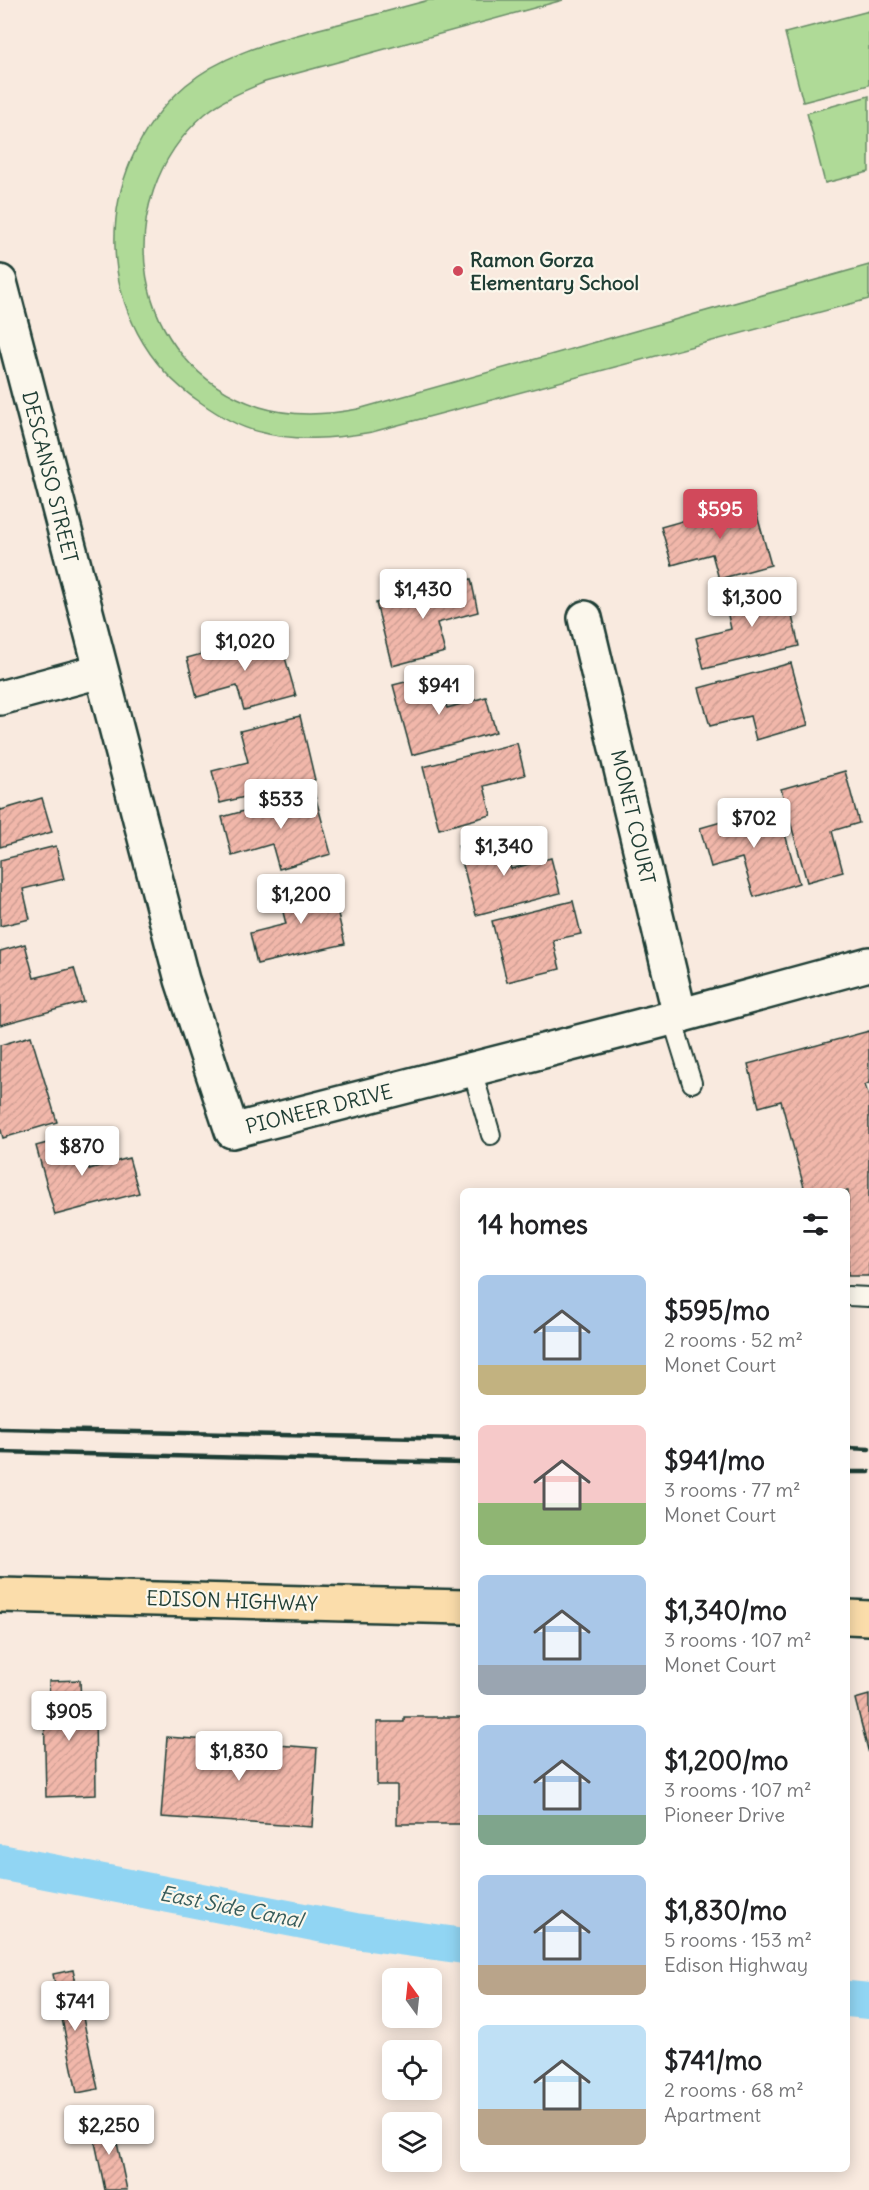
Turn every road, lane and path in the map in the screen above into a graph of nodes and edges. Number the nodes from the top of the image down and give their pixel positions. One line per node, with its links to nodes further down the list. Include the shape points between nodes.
1 (0, 282): 3 (street, DESCANSO STREET)
2 (585, 618): 6 (street, MONET COURT)
3 (100, 671): 4 (street); 7 (street, PIONEER DRIVE, via 182,980 232,1131)
4 (0, 698)
5 (869, 964): 6 (street, PIONEER DRIVE)
6 (676, 1017): 7 (street, PIONEER DRIVE); 8 (lane)
7 (472, 1070): 9 (lane)
8 (692, 1083)
9 (491, 1135)
10 (850, 1296): 11 (lane)
11 (869, 1297)
12 (0, 1595): 13 (main road, EDISON HIGHWAY)
13 (460, 1607)
14 (850, 1617): 15 (main road)
15 (869, 1618)

